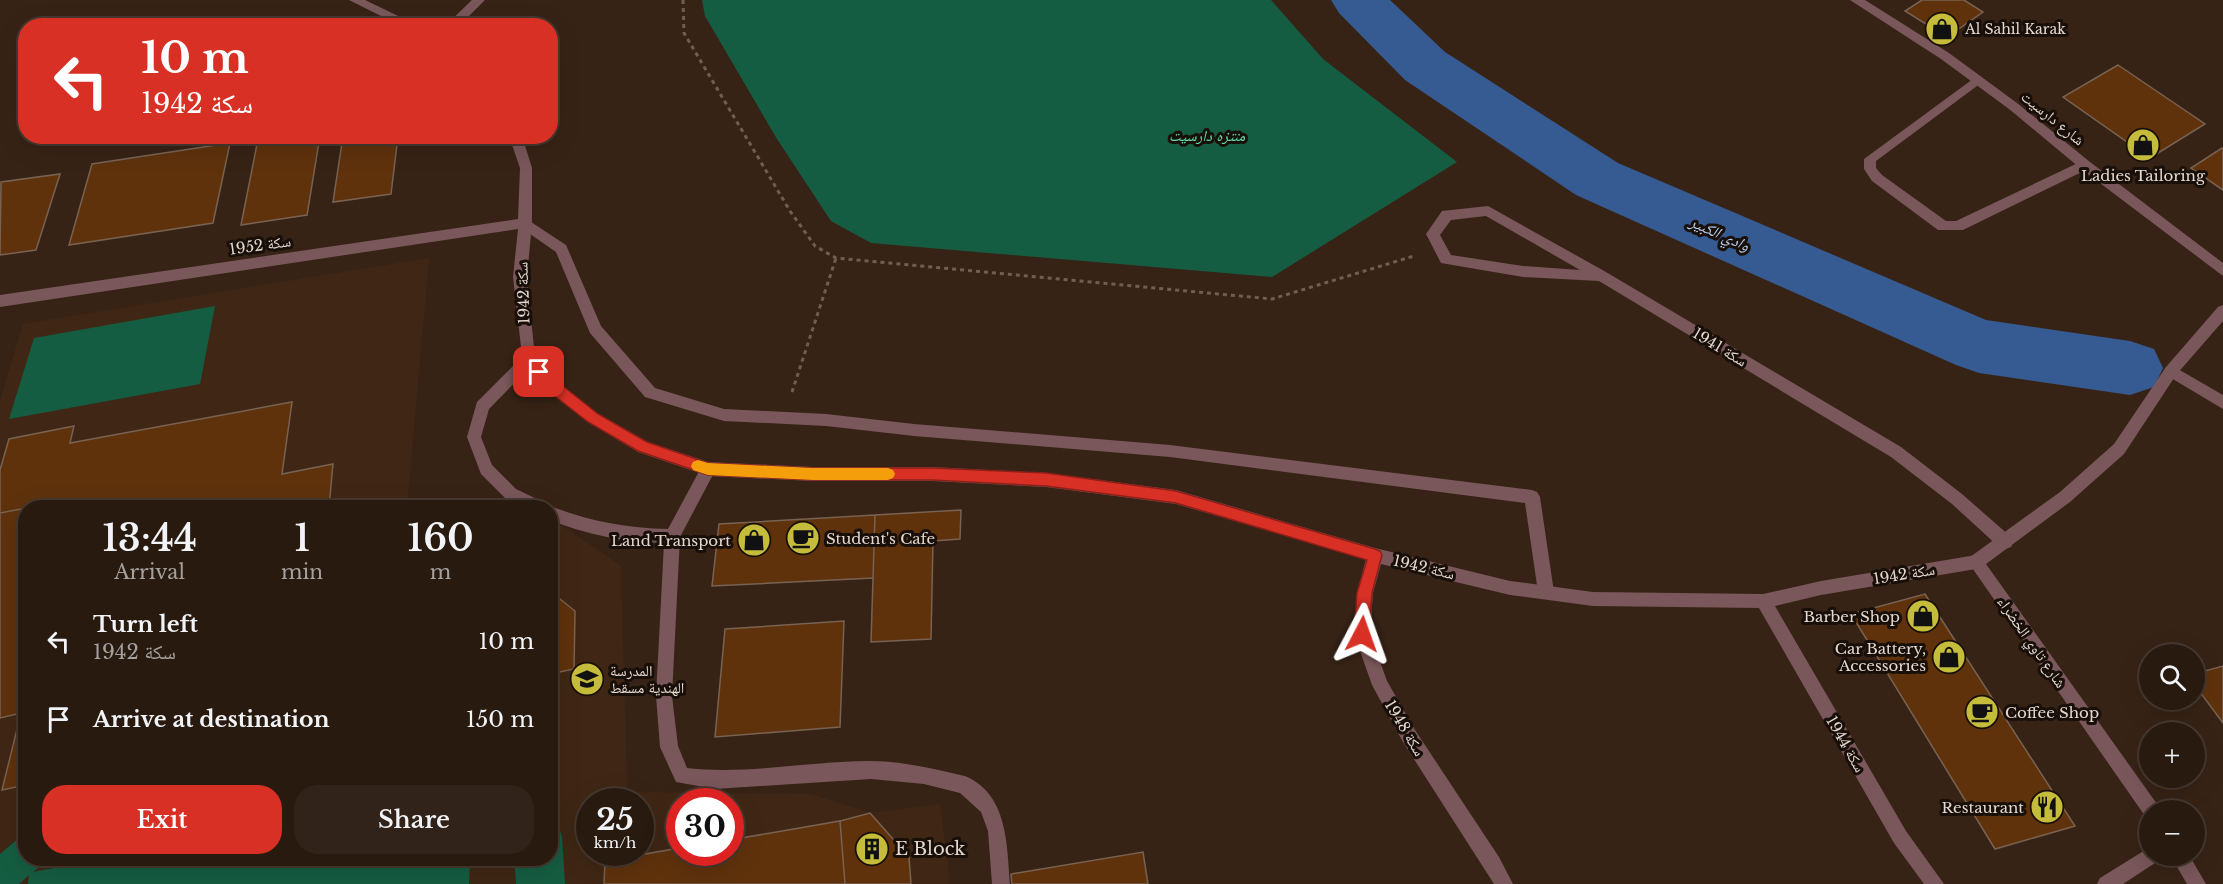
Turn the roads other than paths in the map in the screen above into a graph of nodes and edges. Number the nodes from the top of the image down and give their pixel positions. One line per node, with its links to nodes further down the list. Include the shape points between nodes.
1 (355, 0): 4 (street)
2 (479, 0): 5 (street)
3 (1856, 0): 6 (street, شارع دارسيت)
4 (399, 18)
5 (460, 18)
6 (1977, 80): 8 (street, شارع دارسيت); 8 (street, via 1870,159 1870,169 1877,178 1942,226 1958,226)
7 (518, 144): 9 (street, سكة 1942, via 526,168)
8 (2085, 165): 10 (street, شارع دارسيت)
9 (525, 223): 12 (street, سكة 1952); 14 (street, سكة 1942, via 520,278); 24 (street, via 561,249 595,329 650,393 724,415 1170,451 1532,497)
10 (2223, 271)
11 (1601, 276): 11 (street, سكة 1941, via 1488,211 1447,215 1433,234 1446,260 1498,271); 21 (street, سكة 1941, via 1896,452)
12 (0, 301)
13 (2223, 311): 15 (street, سكة 1942)
14 (528, 360): 17 (street, سكة 1942, via 551,385 593,418 643,447); 18 (street, via 482,406 474,437 486,469 511,494)
15 (2171, 371): 16 (street); 21 (street, سكة 1942, via 2119,449 2066,497)
16 (2223, 404)
17 (708, 469): 20 (street); 22 (street, سكة 1942, via 1058,481 1176,497)
18 (523, 500)
19 (558, 516): 20 (street, via 624,535)
20 (672, 536): 29 (street, via 664,696 669,747 682,776 714,780 870,770 965,784 988,806 997,831)
21 (2005, 542): 23 (street, سكة 1942)
22 (1375, 555): 24 (street, سكة 1942, via 1510,588); 30 (street, سكة 1948, via 1365,593 1362,634 1380,686)
23 (1976, 562): 25 (street, سكة 1942); 26 (street, شارع تاوي الخضراء)
24 (1546, 592): 25 (street, سكة 1942, via 1593,599)
25 (1763, 601): 31 (street, سكة 1944, via 1900,837)
26 (2144, 800)
27 (2139, 863): 32 (street)
28 (2186, 866): 33 (street)
29 (1001, 884)
30 (1504, 884)
31 (1935, 884)
32 (2106, 884)
33 (2197, 884)

